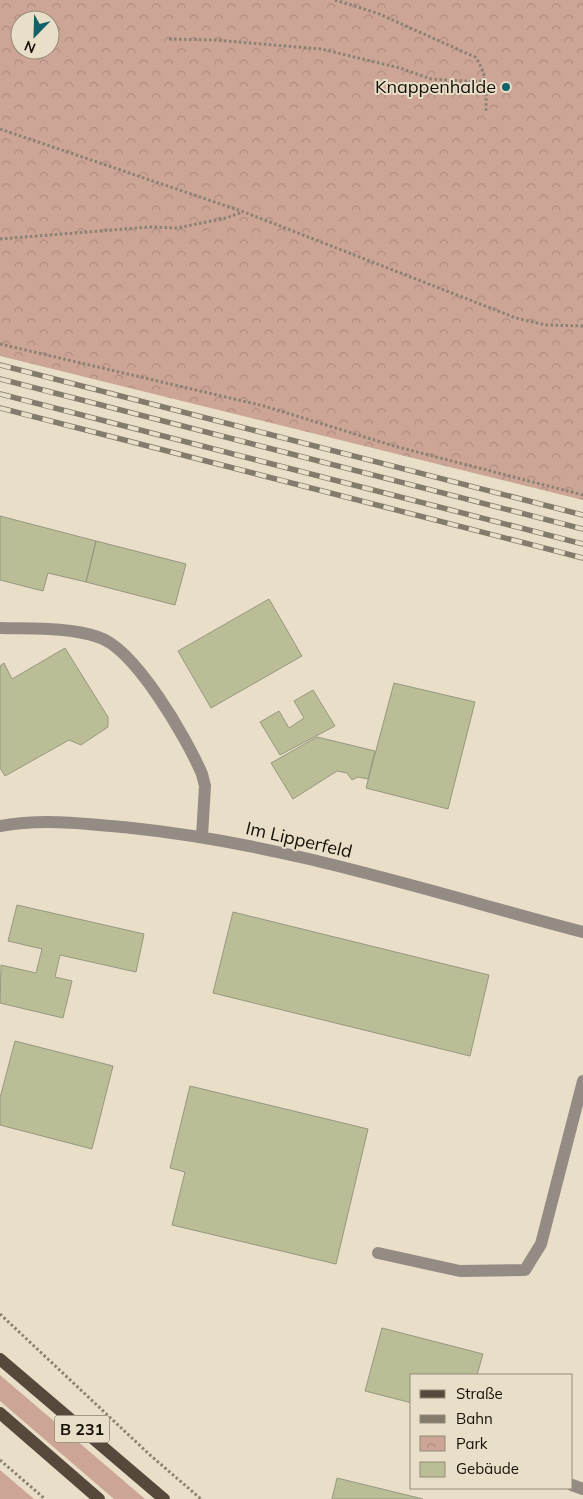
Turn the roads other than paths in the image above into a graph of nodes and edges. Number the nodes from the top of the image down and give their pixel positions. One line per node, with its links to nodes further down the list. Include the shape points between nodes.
1 (0, 628): 3 (street, via 77,631 101,637 136,664 202,774 205,786)
2 (0, 826): 3 (street, Im Lipperfeld, via 69,822)
3 (202, 836): 4 (street, Im Lipperfeld, via 349,870)
4 (583, 932)
5 (583, 1082): 6 (street, via 541,1244 525,1270 460,1271)
6 (378, 1253)
7 (0, 1360): 10 (main road, B 231)
8 (0, 1412): 9 (main road, B 231)
9 (99, 1499)
10 (164, 1499)

